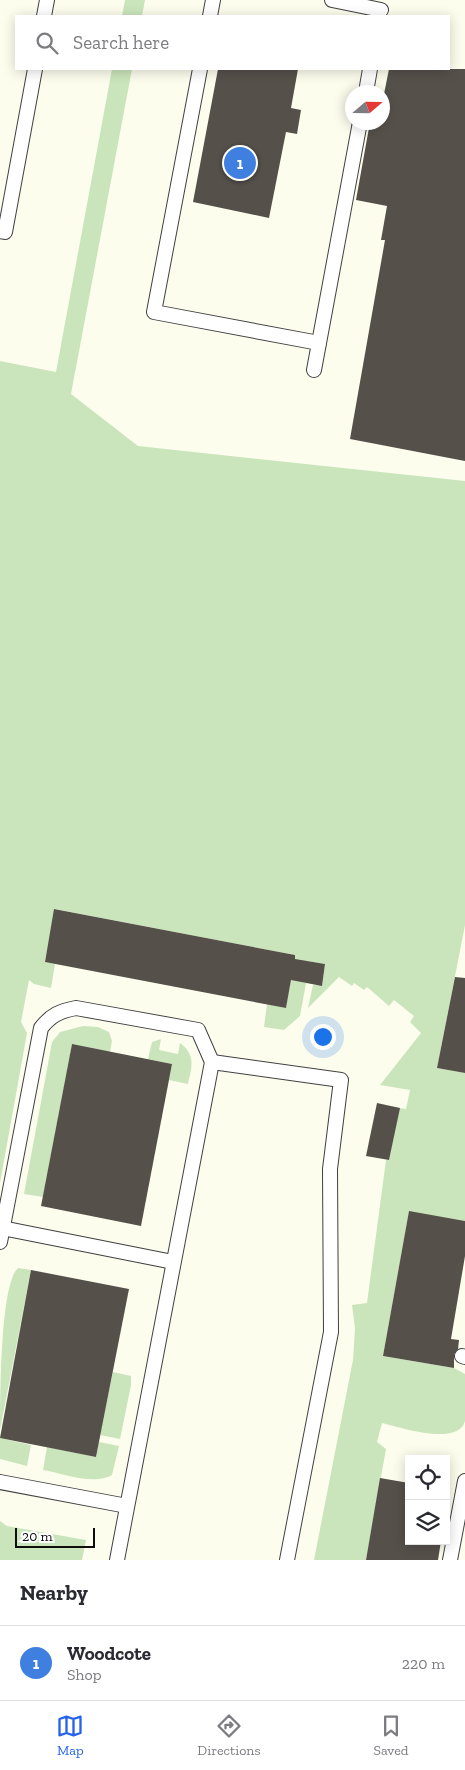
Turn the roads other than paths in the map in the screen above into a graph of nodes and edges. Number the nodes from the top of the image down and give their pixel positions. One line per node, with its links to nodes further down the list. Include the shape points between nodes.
1 (47, 0): 5 (lane)
2 (213, 0): 6 (lane)
3 (332, 0): 4 (lane)
4 (381, 9)
5 (44, 15)
6 (210, 15)
7 (35, 70): 12 (lane, via 5,232)
8 (200, 70): 13 (lane, via 154,312)
9 (370, 70): 10 (lane)
10 (367, 85)
11 (359, 130): 13 (lane)
12 (0, 231)
13 (319, 343): 14 (lane)
14 (314, 370)
15 (212, 1062): 16 (lane, via 198,1030 76,1008 50,1017 41,1028); 17 (lane); 23 (lane, via 342,1080 330,1169 330,1332)
16 (1, 1235): 17 (lane)
17 (173, 1262): 20 (lane)
18 (465, 1481): 21 (lane)
19 (0, 1482): 20 (lane)
20 (127, 1506): 22 (lane)
21 (463, 1510): 24 (lane)
22 (117, 1560)
23 (288, 1560)
24 (450, 1560)

